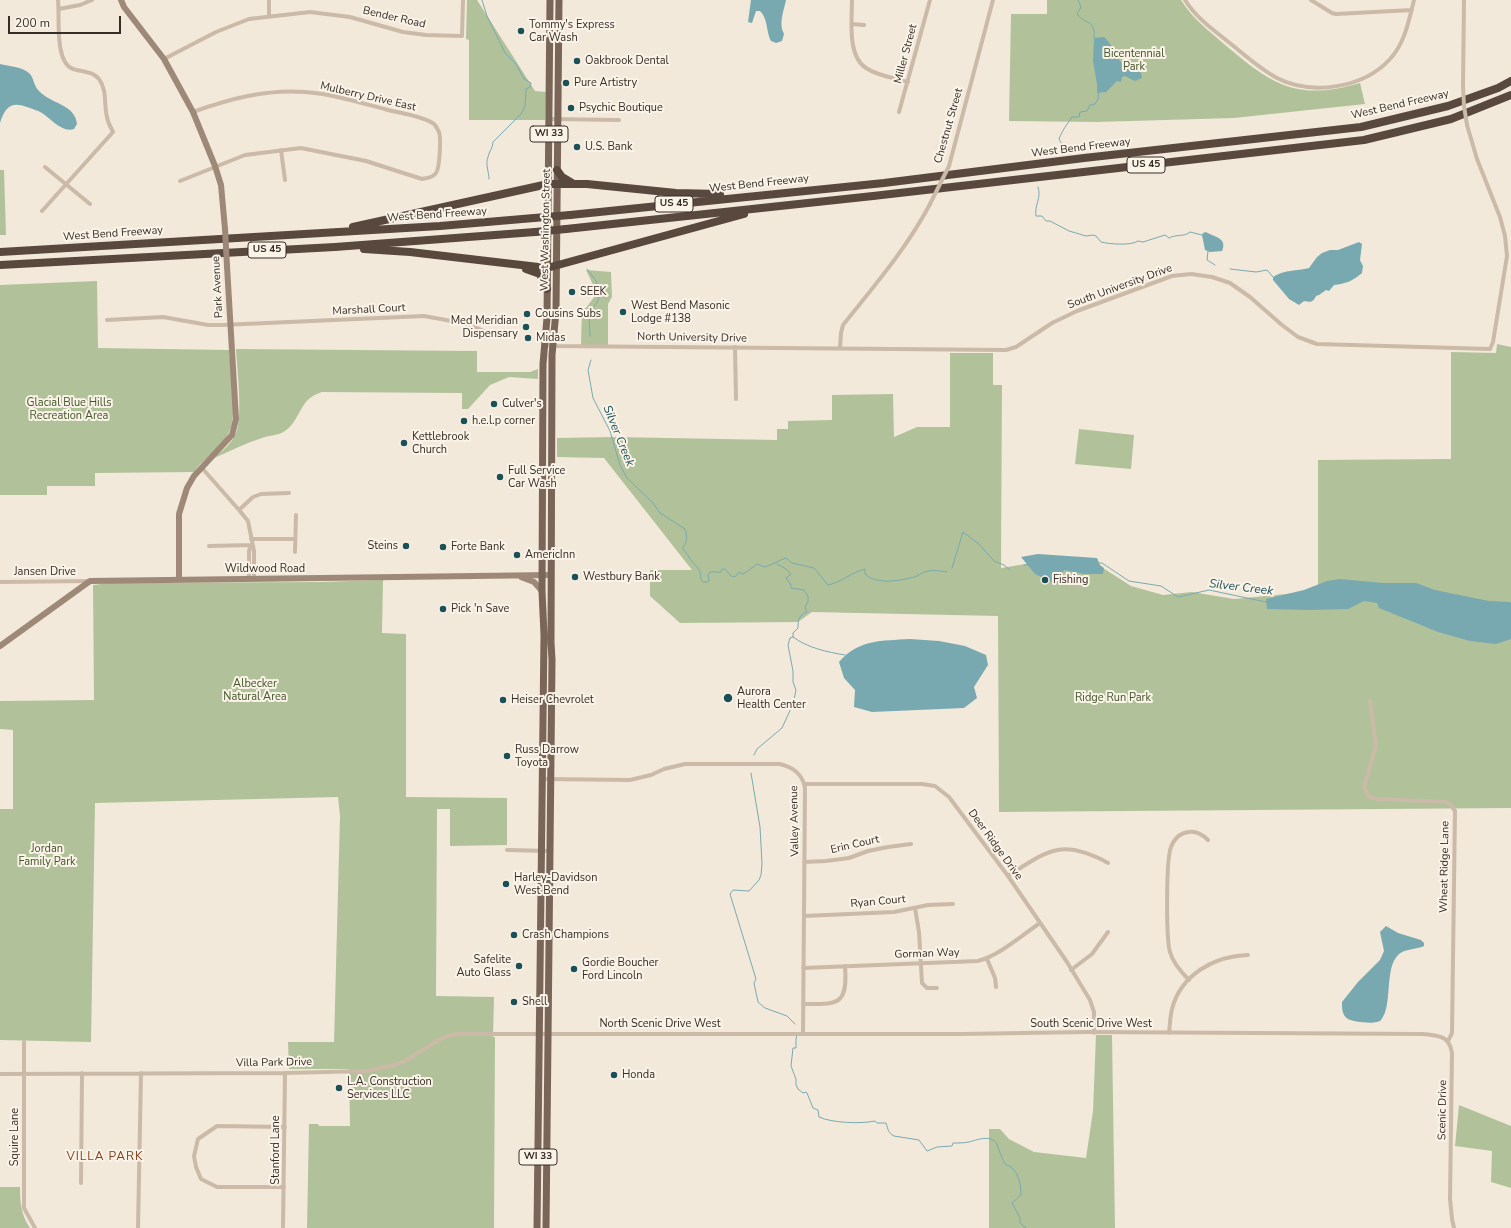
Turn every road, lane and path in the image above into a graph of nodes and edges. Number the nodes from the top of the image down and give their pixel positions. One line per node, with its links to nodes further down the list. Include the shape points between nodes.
1 (58, 0): 15 (street)
2 (92, 0): 15 (street)
3 (121, 0): 20 (street, Park Avenue)
4 (269, 0): 17 (street)
5 (463, 0): 17 (street, Bender Road, via 462,36 404,32 350,17 310,12)
6 (550, 0): 26 (main road, West Washington Street / WI 33)
7 (559, 0): 27 (main road, West Washington Street / WI 33)
8 (852, 0): 18 (street)
9 (930, 0): 22 (street, Miller Street)
10 (993, 0): 57 (street, Chestnut Street, bridge, via 949,166 918,228 843,325)
11 (1185, 0): 16 (street, via 1198,17 1262,70 1279,79 1310,87 1332,87 1360,80 1380,69 1391,58 1405,35)
12 (1311, 0): 16 (street, via 1336,14)
13 (1414, 0): 16 (street)
14 (1464, 0): 57 (street, South University Drive, bridge, via 1463,86 1467,125 1505,236 1506,256 1494,342 1490,349 1317,344 1298,337 1230,283 1191,274 1172,276 1077,311 1052,323 1016,347 1006,350)
15 (59, 9): 36 (street, via 63,60 72,68 89,72 98,78 104,88 108,120 113,132)
16 (1412, 10)
17 (269, 16): 20 (street, Bender Road, via 249,19 216,32)
18 (852, 24): 19 (street); 22 (street, via 852,44 856,58 864,67)
19 (864, 25)
20 (164, 59): 24 (street, Park Avenue)
21 (1511, 81): 39 (highway, West Bend Freeway / US 45, via 1448,106 1361,127)
22 (908, 82): 25 (street, Miller Street)
23 (1511, 96): 41 (highway, US 45, via 1451,119 1364,140)
24 (193, 112): 29 (street, Mulberry Drive East, via 222,101 251,95 305,92 421,118 434,124 439,132 439,163 436,173 422,179 359,159 301,148); 30 (street, Park Avenue)
25 (899, 112)
26 (549, 119): 27 (street); 37 (main road, West Washington Street / WI 33)
27 (558, 119): 28 (street); 32 (main road, West Washington Street / WI 33)
28 (619, 120)
29 (281, 150): 30 (street, via 245,155); 33 (street)
30 (215, 166): 34 (street); 52 (street, Park Avenue, bridge, via 221,185)
31 (45, 167): 36 (street)
32 (557, 170): 35 (highway, via 562,177); 38 (main road, West Washington Street / WI 33)
33 (285, 180)
34 (180, 181)
35 (573, 183): 38 (highway); 39 (highway, via 711,194)
36 (66, 184): 40 (street); 42 (street)
37 (548, 184): 38 (highway); 43 (highway); 49 (main road, West Washington Street / WI 33)
38 (557, 184): 48 (main road, West Washington Street / WI 33)
39 (779, 193): 43 (highway, West Bend Freeway / US 45, bridge, via 570,215)
40 (90, 204)
41 (775, 206): 44 (highway, US 45, bridge, via 534,232); 48 (highway)
42 (42, 211)
43 (330, 232): 45 (highway, West Bend Freeway / US 45)
44 (335, 247): 46 (highway, US 45); 47 (highway, via 410,252)
45 (0, 252)
46 (0, 265)
47 (518, 265): 49 (highway); 50 (highway, via 540,274)
48 (557, 265): 49 (highway); 55 (main road, West Washington Street / WI 33)
49 (547, 268): 50 (main road, West Washington Street / WI 33)
50 (547, 289): 54 (main road, West Washington Street / WI 33)
51 (107, 320): 52 (street, Marshall Court, via 163,317 208,325)
52 (230, 324): 53 (street, Marshall Court, via 424,316 468,324 495,336); 59 (street, Park Avenue, via 236,419 232,435)
53 (506, 336)
54 (545, 344): 55 (street, North University Drive); 68 (main road, West Washington Street / WI 33)
55 (553, 346): 56 (street, North University Drive); 69 (main road, West Washington Street / WI 33)
56 (735, 347): 57 (street, North University Drive); 58 (street)
57 (840, 348)
58 (736, 399)
59 (202, 468): 61 (street); 72 (street, Park Avenue, via 187,488 179,514)
60 (289, 493): 61 (street, via 261,494 253,497)
61 (239, 510): 63 (street, via 248,521)
62 (296, 515): 64 (street)
63 (251, 539): 64 (street); 65 (street)
64 (295, 539): 67 (street)
65 (252, 545): 66 (street); 71 (street, via 249,551)
66 (210, 546)
67 (295, 552)
68 (542, 575): 69 (street, Wildwood Road); 70 (street, Wildwood Road); 75 (main road, West Washington Street / WI 33)
69 (551, 575): 78 (main road, West Washington Street / WI 33)
70 (515, 576): 71 (street, Wildwood Road); 75 (street, via 534,582)
71 (251, 579): 72 (street, Wildwood Road)
72 (179, 580): 73 (street, Wildwood Road)
73 (90, 581): 74 (street, Jansen Drive); 76 (street)
74 (0, 582)
75 (542, 590): 79 (main road, West Washington Street / WI 33)
76 (0, 646)
77 (1370, 701): 110 (street, Wheat Ridge Lane, via 1376,745 1364,787 1368,796 1376,799 1446,802 1455,811 1452,1033)
78 (551, 778): 79 (street, Valley Avenue); 80 (street, Valley Avenue, via 630,780 685,764 780,764 798,773); 85 (main road, West Washington Street / WI 33)
79 (542, 779): 84 (main road, West Washington Street / WI 33)
80 (804, 784): 86 (street, Valley Avenue); 88 (street, Deer Ridge Drive, via 935,786 949,797)
81 (1208, 840): 100 (street, via 1204,836 1187,832 1176,838 1169,853 1169,946 1175,962)
82 (911, 844): 86 (street, Erin Court, via 888,847 849,858)
83 (507, 850): 84 (street)
84 (541, 850): 85 (street); 104 (main road, West Washington Street / WI 33)
85 (550, 851): 105 (main road, West Washington Street / WI 33)
86 (804, 862): 91 (street, Valley Avenue)
87 (1108, 863): 88 (street, via 1082,851 1053,851 1043,854)
88 (1008, 876): 92 (street, Deer Ridge Drive)
89 (953, 904): 90 (street, Ryan Court)
90 (915, 908): 91 (street, Ryan Court, via 894,912); 96 (street)
91 (804, 916): 98 (street, Valley Avenue)
92 (1040, 923): 95 (street, Gorman Way); 99 (street, Deer Ridge Drive)
93 (1108, 932): 99 (street, via 1092,954)
94 (1248, 955): 100 (street, via 1220,959 1200,970)
95 (987, 959): 96 (street, Gorman Way); 101 (street)
96 (920, 964): 97 (street, Gorman Way); 102 (street, via 923,985 927,988)
97 (845, 966): 98 (street, Gorman Way); 103 (street, via 846,989 839,1000 831,1004)
98 (804, 968): 103 (street, Valley Avenue)
99 (1072, 970): 106 (street, Deer Ridge Drive, via 1090,1000 1094,1012)
100 (1189, 980): 107 (street, via 1178,994 1172,1008)
101 (996, 987)
102 (937, 988)
103 (803, 1004): 109 (street, Valley Avenue)
104 (540, 1033): 105 (street, North Scenic Drive West); 114 (street, Villa Park Drive, via 457,1034 437,1041 405,1061 381,1069); 123 (main road, West Washington Street / WI 33)
105 (548, 1033): 108 (street, North Scenic Drive West); 124 (main road, West Washington Street / WI 33)
106 (1094, 1033): 107 (street, South Scenic Drive West); 109 (street, South Scenic Drive West)
107 (1169, 1033): 110 (street, South Scenic Drive West, via 1401,1034 1438,1036)
108 (781, 1034): 109 (street, South Scenic Drive West)
109 (803, 1034)
110 (1448, 1041): 125 (street, Scenic Drive, via 1452,1053 1450,1199)
111 (24, 1042): 116 (street, Squire Lane)
112 (82, 1073): 113 (street, Villa Park Drive); 116 (street, Villa Park Drive); 118 (street)
113 (141, 1073): 114 (street, Villa Park Drive); 121 (street)
114 (285, 1073): 117 (street, Stanford Lane)
115 (0, 1074): 116 (street, Villa Park Drive)
116 (24, 1074): 120 (street, Squire Lane, via 24,1208)
117 (285, 1127): 119 (street, Stanford Lane); 119 (street, via 217,1126 198,1140 194,1156 201,1179 217,1187)
118 (81, 1183)
119 (284, 1188): 122 (street, Stanford Lane)
120 (35, 1228)
121 (138, 1228)
122 (283, 1228)
123 (537, 1228)
124 (546, 1228)
125 (1454, 1228)

